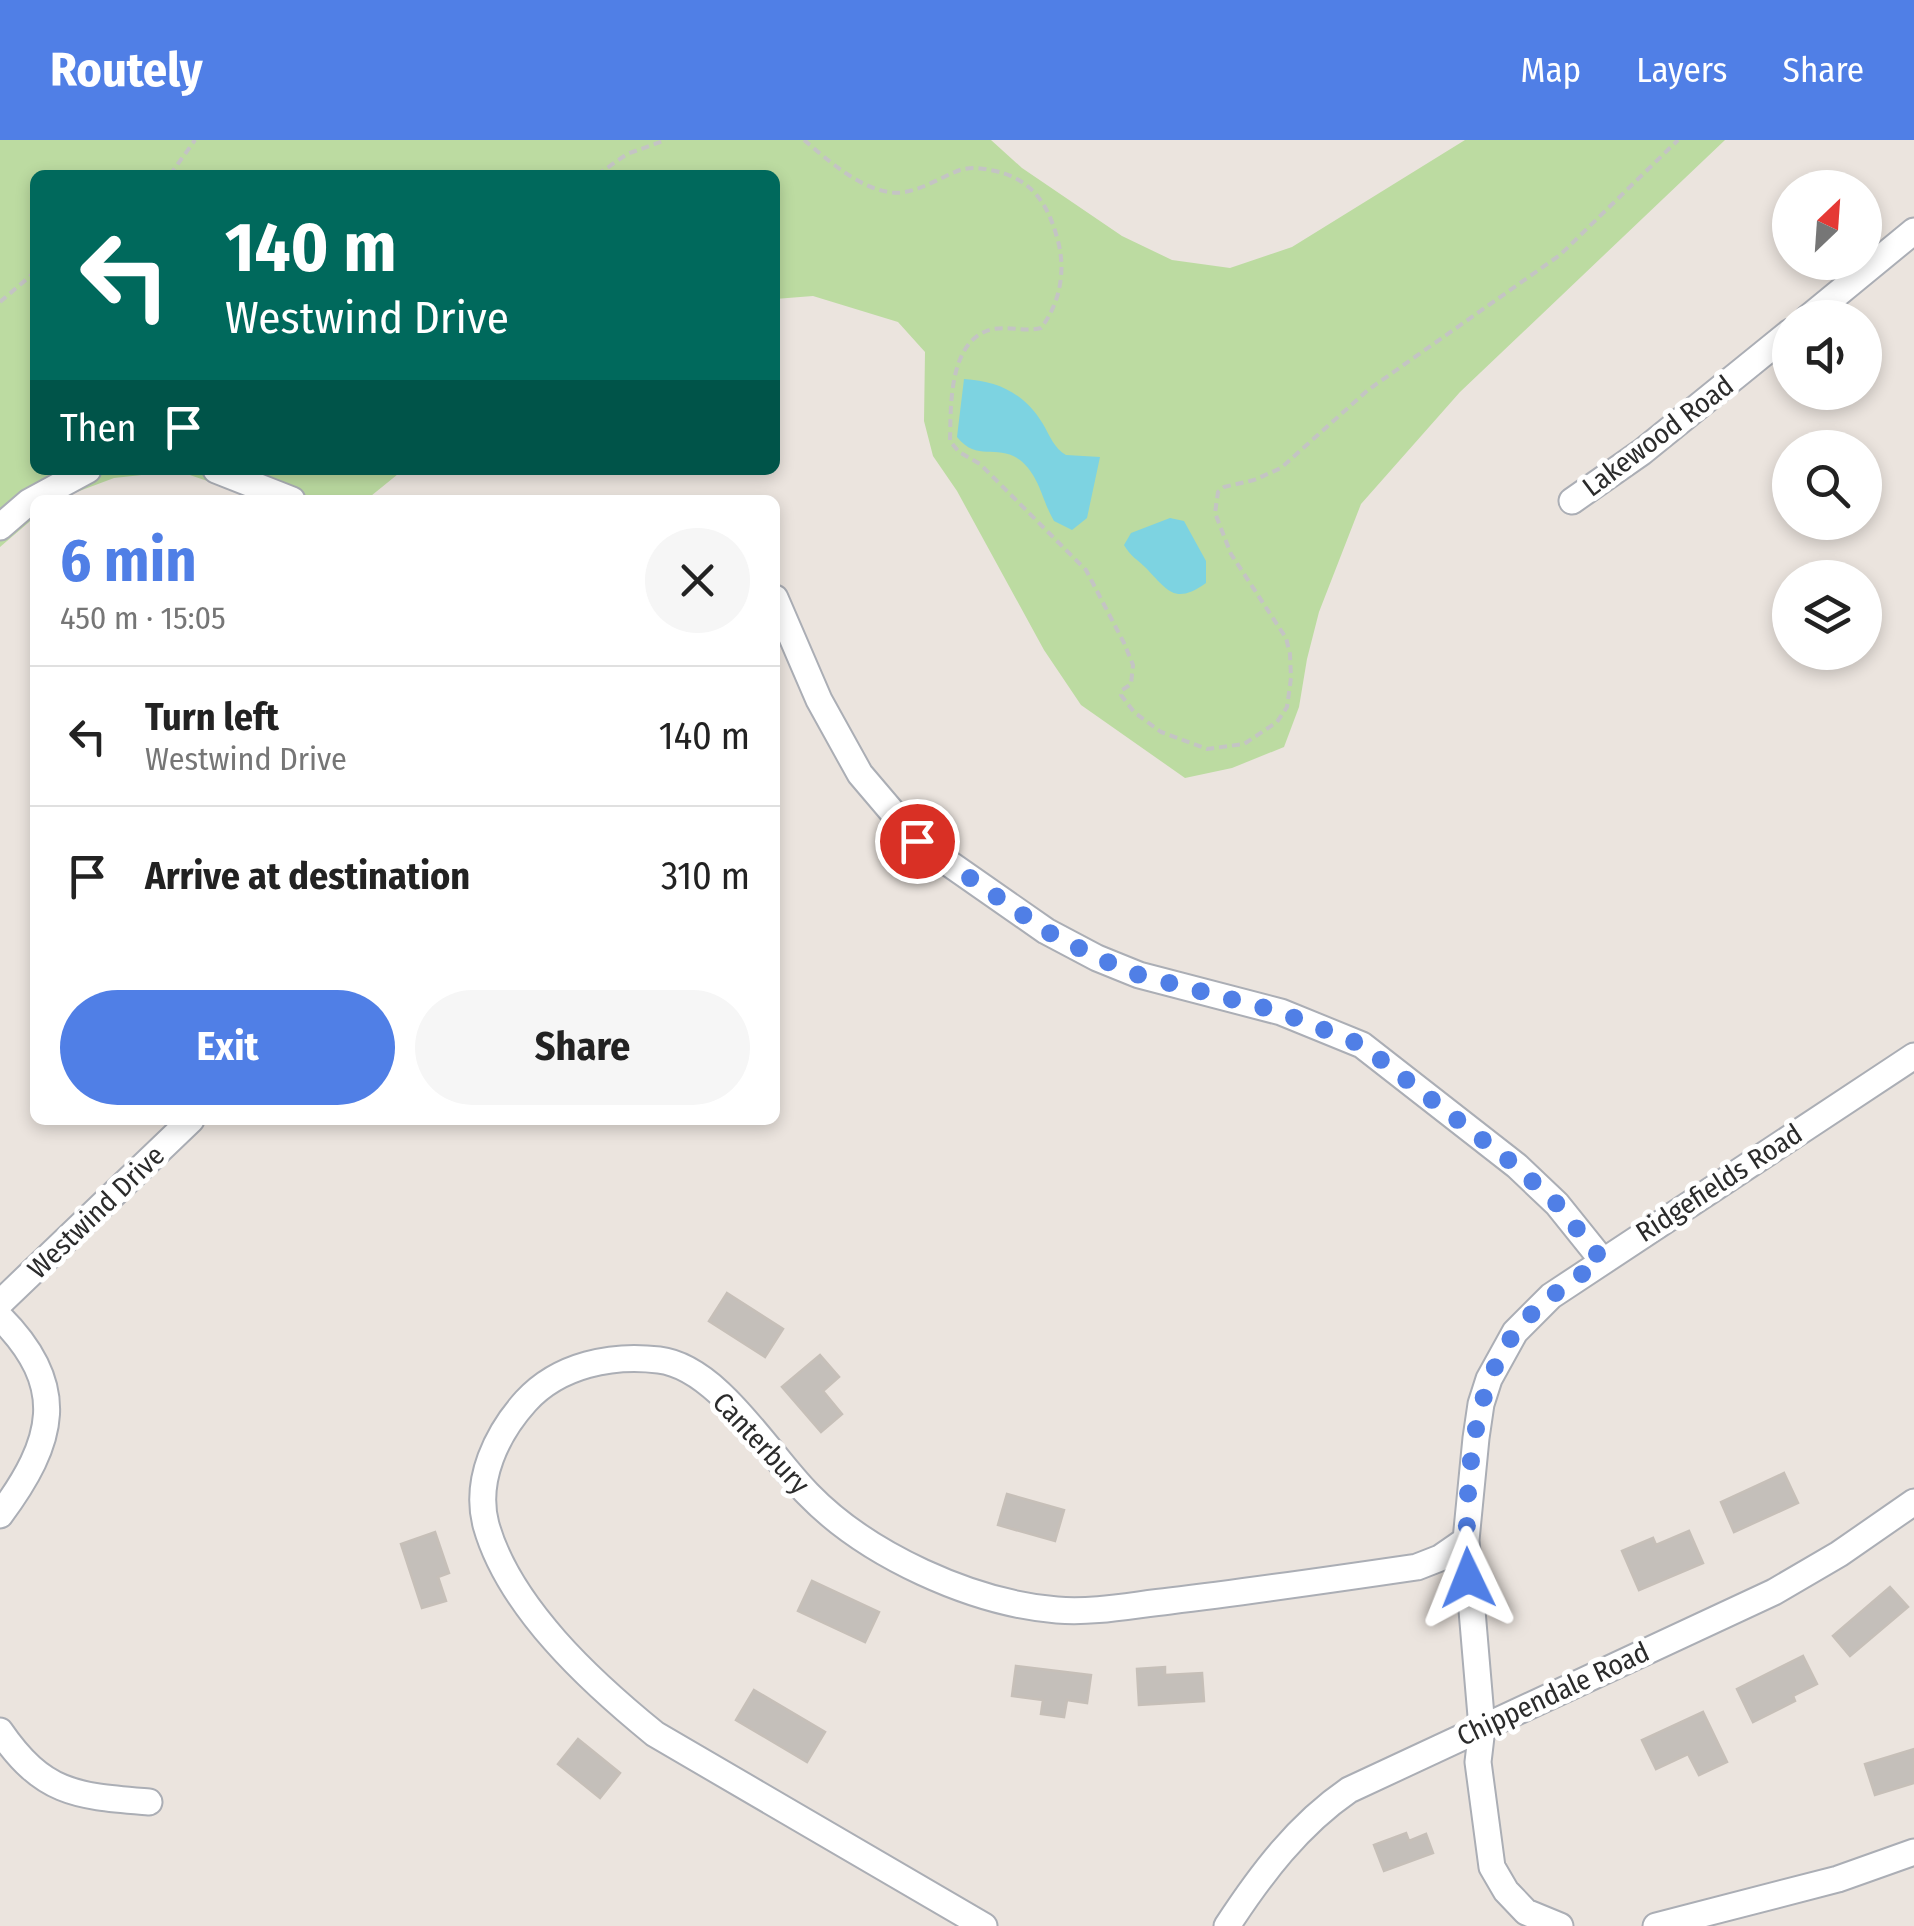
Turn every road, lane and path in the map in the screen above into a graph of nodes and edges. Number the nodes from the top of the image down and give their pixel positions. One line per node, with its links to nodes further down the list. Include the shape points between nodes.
1 (195, 140): 5 (path)
2 (666, 140): 6 (path)
3 (804, 140): 4 (path, via 853,178 887,192 916,189 965,168 1003,172 1043,200 1063,269 1052,311 1040,328 992,330 968,346 959,358 950,441 1086,570 1132,664 1131,684 1121,690 1124,700 1161,732 1208,749 1244,744 1276,722 1292,678 1286,638 1220,528 1218,492 1281,468 1368,390 1560,256)
4 (1678, 140)
5 (174, 170)
6 (605, 170)
7 (1914, 232): 9 (street)
8 (30, 276): 10 (path)
9 (1830, 300)
10 (0, 302)
11 (1772, 347): 17 (street, Lakewood Road)
12 (79, 475): 14 (street)
13 (229, 475): 15 (street)
14 (42, 495)
15 (279, 495)
16 (30, 501): 18 (street)
17 (1572, 501)
18 (0, 527)
19 (780, 609): 22 (street, via 860,774 917,841 1046,931 1098,958 1280,1012 1362,1045 1516,1166)
20 (1914, 1056): 22 (street, Ridgefields Road)
21 (186, 1125): 23 (street, Westwind Drive)
22 (1602, 1260): 27 (street, Ridgefields Road, via 1515,1332 1495,1367 1481,1404)
23 (0, 1303)
24 (0, 1316): 26 (street, via 38,1367 48,1409 24,1483)
25 (1914, 1502): 28 (street, Chippendale Road, via 1774,1592)
26 (0, 1514)
27 (1466, 1540): 28 (street, Ridgefields Road); 32 (street, Canterbury, via 1440,1558 1399,1570 1088,1611 1022,1605 943,1580 872,1546 809,1496 727,1401 692,1371 664,1360 608,1360 580,1366 532,1394 488,1462 485,1522 538,1620 612,1700 655,1734)
28 (1482, 1728): 33 (street, Chippendale Road, via 1323,1808 1279,1853); 34 (street, Ridgefields Road, via 1478,1762 1492,1867 1526,1912)
29 (0, 1731): 30 (street, via 16,1754 59,1789)
30 (150, 1802)
31 (1914, 1852): 35 (street)
32 (984, 1926)
33 (1227, 1926)
34 (1560, 1926)
35 (1656, 1926)

